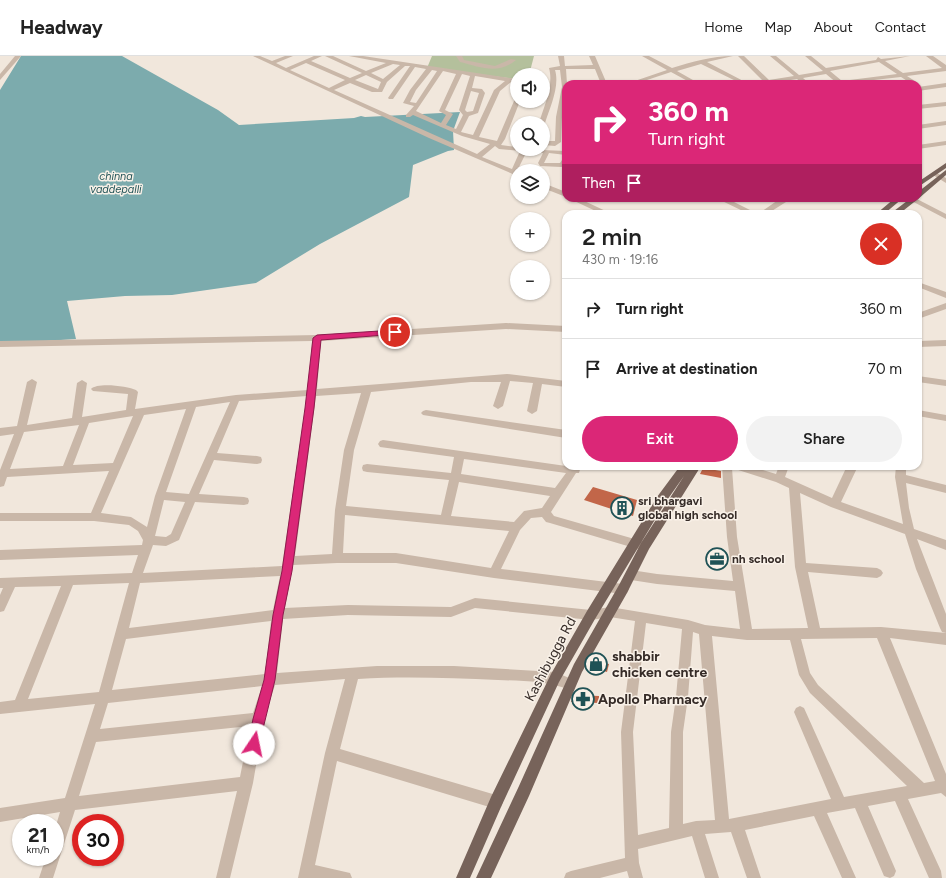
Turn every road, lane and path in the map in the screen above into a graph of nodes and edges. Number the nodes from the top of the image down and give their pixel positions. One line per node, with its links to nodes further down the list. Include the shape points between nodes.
1 (14, 56): 28 (street)
2 (18, 56): 43 (street)
3 (259, 56): 25 (street)
4 (290, 56): 25 (street)
5 (319, 56): 22 (street)
6 (328, 56): 39 (street)
7 (352, 56): 19 (street)
8 (459, 56): 20 (street, via 462,61 489,67 500,67)
9 (561, 56): 29 (street)
10 (592, 56): 30 (street)
11 (645, 56): 36 (street)
12 (730, 56): 24 (street)
13 (741, 56): 52 (street)
14 (773, 56): 42 (street)
15 (808, 56): 37 (street)
16 (874, 56): 21 (street)
17 (907, 56): 21 (street)
18 (929, 56): 33 (street)
19 (383, 58): 23 (street)
20 (513, 58): 32 (street)
21 (880, 60): 37 (street); 41 (street)
22 (306, 61): 34 (street); 45 (street)
23 (392, 62): 26 (street); 39 (street)
24 (702, 62): 36 (street); 51 (street)
25 (272, 63): 34 (street)
26 (404, 64): 27 (street); 58 (street)
27 (417, 64): 31 (street); 65 (street)
28 (0, 67)
29 (562, 67): 30 (street); 47 (street); 59 (street, via 552,69 554,76)
30 (597, 67): 48 (street)
31 (430, 68): 35 (street); 68 (street, via 406,103)
32 (512, 68)
33 (946, 68): 41 (street)
34 (287, 69): 64 (street)
35 (441, 70): 38 (street); 68 (street)
36 (673, 71): 49 (street); 50 (street)
37 (827, 71): 42 (street); 55 (street)
38 (460, 72): 40 (street); 78 (street, via 442,111 450,114)
39 (368, 73): 45 (street); 58 (street)
40 (473, 74): 44 (street); 63 (street)
41 (901, 74): 56 (street); 57 (street)
42 (798, 76): 53 (street); 54 (street)
43 (0, 78)
44 (510, 79)
45 (350, 80): 58 (street, via 378,92 382,89); 64 (street)
46 (510, 80): 81 (street, via 497,90)
47 (565, 80)
48 (602, 80)
49 (650, 80)
50 (689, 80)
51 (738, 80)
52 (766, 80)
53 (778, 80)
54 (802, 80)
55 (838, 80)
56 (862, 80)
57 (909, 80)
58 (384, 81)
59 (550, 85): 61 (street)
60 (946, 85): 62 (street)
61 (562, 86)
62 (922, 87)
63 (468, 89): 74 (street, via 462,110); 74 (street, via 480,90 482,93 475,113)
64 (328, 90): 75 (street)
65 (391, 98)
66 (922, 102): 70 (street)
67 (562, 104): 84 (street, via 558,142)
68 (418, 105): 73 (street)
69 (945, 105): 70 (street)
70 (927, 106): 71 (street)
71 (922, 107)
72 (514, 108): 76 (street)
73 (412, 112): 75 (street); 78 (street)
74 (466, 114): 80 (street)
75 (402, 122): 90 (street)
76 (509, 122): 83 (street, via 502,139)
77 (946, 123): 79 (street)
78 (443, 125): 80 (street)
79 (922, 126)
80 (458, 132): 81 (street)
81 (475, 138): 83 (street)
82 (946, 143): 85 (street)
83 (496, 144): 86 (street); 90 (street)
84 (550, 144)
85 (922, 146)
86 (510, 149)
87 (550, 152): 88 (street)
88 (562, 153)
89 (545, 156): 91 (street, via 542,165)
90 (478, 157): 93 (street)
91 (562, 165)
92 (946, 165): 95 (main road)
93 (510, 171)
94 (946, 172): 95 (main road)
95 (940, 177): 96 (main road); 98 (main road)
96 (922, 184)
97 (550, 188): 99 (street)
98 (922, 192)
99 (562, 194)
100 (581, 202): 106 (street)
101 (729, 202): 107 (street)
102 (782, 202): 108 (street)
103 (894, 202): 109 (main road)
104 (910, 202): 110 (main road)
105 (922, 202): 111 (street)
106 (599, 210)
107 (746, 210)
108 (769, 210)
109 (885, 210)
110 (899, 210)
111 (946, 217)
112 (922, 286): 113 (street)
113 (946, 295)
114 (946, 306): 115 (street)
115 (922, 315)
116 (562, 329): 117 (street, via 506,326)
117 (317, 338): 119 (street); 130 (street)
118 (946, 343): 120 (street)
119 (0, 344)
120 (922, 344)
121 (507, 377): 122 (street); 129 (street); 133 (street)
122 (538, 380): 125 (street); 134 (street)
123 (922, 380): 126 (street)
124 (32, 382): 140 (street)
125 (562, 383)
126 (946, 383)
127 (82, 384): 139 (street)
128 (96, 389): 135 (street, via 133,392)
129 (367, 389): 130 (street); 171 (street, via 349,450)
130 (312, 393): 131 (street); 183 (street)
131 (236, 398): 132 (street); 145 (street)
132 (192, 404): 135 (street); 167 (street)
133 (498, 406)
134 (532, 411)
135 (135, 413): 139 (street); 149 (street)
136 (426, 413): 142 (street)
137 (922, 414): 138 (street)
138 (946, 418)
139 (80, 421): 140 (street); 151 (street)
140 (22, 428): 141 (street); 147 (street)
141 (0, 432)
142 (562, 433)
143 (383, 444): 144 (street)
144 (460, 455): 148 (street); 161 (street)
145 (212, 456): 146 (street); 168 (street)
146 (257, 460)
147 (5, 461): 160 (street)
148 (562, 466)
149 (116, 467): 151 (street); 174 (street)
150 (367, 468): 161 (street)
151 (66, 470): 160 (street)
152 (575, 470): 166 (street)
153 (683, 470): 178 (main road, Kashibugga Rd, via 662,500)
154 (693, 470): 178 (main road, Kashibugga Rd)
155 (728, 470): 192 (street, via 732,537)
156 (749, 470): 162 (street)
157 (782, 470): 162 (street)
158 (850, 470): 170 (street)
159 (901, 472): 165 (street, via 922,484); 177 (street)
160 (4, 473): 163 (street)
161 (454, 477): 166 (street); 175 (street)
162 (779, 479): 164 (street)
163 (0, 483)
164 (794, 486): 170 (street); 184 (street)
165 (946, 489)
166 (558, 493): 172 (street)
167 (160, 496): 168 (street); 179 (street)
168 (191, 498): 169 (street); 179 (street, via 175,538)
169 (244, 501)
170 (835, 504): 177 (street)
171 (340, 510): 175 (street); 182 (street)
172 (544, 512): 176 (street, via 528,514); 178 (street, via 550,519)
173 (0, 517): 174 (street)
174 (94, 517): 179 (street, via 131,521 142,528)
175 (445, 520): 176 (street)
176 (516, 527): 185 (street)
177 (908, 530): 180 (street); 200 (street)
178 (640, 544): 187 (main road, Kashibugga Rd); 191 (main road, Kashibugga Rd)
179 (147, 545): 181 (street); 188 (street)
180 (946, 545)
181 (0, 555)
182 (337, 558): 183 (street); 185 (street, via 396,558)
183 (287, 566): 188 (street); 196 (street)
184 (801, 567): 186 (street); 203 (street)
185 (494, 573): 191 (street)
186 (877, 573)
187 (631, 575): 192 (street); 193 (main road, Kashibugga Rd)
188 (136, 578): 189 (street); 204 (street)
189 (70, 580): 190 (street); 213 (street)
190 (6, 583): 194 (street)
191 (609, 586): 193 (street); 197 (main road, Kashibugga Rd)
192 (740, 586): 206 (street)
193 (623, 589): 195 (main road, Kashibugga Rd)
194 (0, 607)
195 (610, 612): 197 (street); 198 (street); 211 (main road, Kashibugga Rd)
196 (278, 615): 197 (street, via 348,610 451,612 466,604 475,603); 204 (street); 210 (street)
197 (591, 615): 209 (main road, Kashibugga Rd)
198 (641, 618): 199 (street); 233 (street, via 627,732)
199 (688, 625): 201 (street); 232 (street, via 677,732)
200 (946, 628)
201 (705, 630): 206 (street); 230 (street)
202 (881, 632): 203 (street); 207 (street); 220 (street)
203 (814, 633): 205 (street)
204 (121, 634): 212 (street)
205 (794, 634): 206 (street); 221 (street, via 805,675 810,683)
206 (747, 635)
207 (946, 639)
208 (353, 673): 209 (street, via 457,671); 210 (street); 218 (street)
209 (555, 678): 211 (street); 224 (main road, Kashibugga Rd)
210 (270, 680): 212 (street); 216 (street)
211 (570, 684): 243 (main road, Kashibugga Rd)
212 (104, 697): 213 (street); 217 (street)
213 (19, 707): 214 (street)
214 (0, 708)
215 (800, 712): 226 (street)
216 (258, 719): 217 (street); 219 (street)
217 (91, 736): 225 (street)
218 (332, 753): 224 (street); 237 (street)
219 (246, 783): 225 (street); 240 (street)
220 (945, 788): 221 (street)
221 (922, 790): 222 (street)
222 (899, 794): 223 (street); 238 (street)
223 (859, 801): 226 (street); 236 (street)
224 (496, 802): 242 (main road, Kashibugga Rd)
225 (70, 804): 228 (street); 229 (street)
226 (840, 804): 227 (street)
227 (818, 808): 230 (street); 248 (street)
228 (0, 815)
229 (64, 823)
230 (729, 825): 231 (street); 247 (street)
231 (696, 828): 232 (street); 246 (street)
232 (676, 834): 233 (street)
233 (631, 844): 234 (street)
234 (632, 863): 244 (street); 245 (street)
235 (50, 866): 239 (street)
236 (889, 871)
237 (306, 875): 241 (street)
238 (936, 876)
239 (46, 878)
240 (223, 878)
241 (345, 878)
242 (463, 878)
243 (483, 878)
244 (571, 878)
245 (636, 878)
246 (712, 878)
247 (754, 878)
248 (849, 878)

